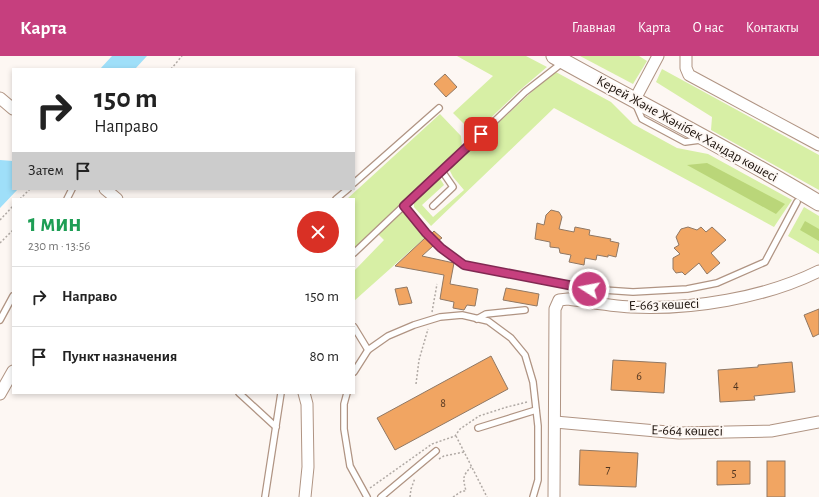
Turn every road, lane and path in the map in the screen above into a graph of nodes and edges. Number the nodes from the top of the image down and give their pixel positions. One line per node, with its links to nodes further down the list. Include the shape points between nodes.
1 (182, 56): 5 (path)
2 (658, 56): 7 (street)
3 (686, 56): 10 (street, via 686,68 690,75)
4 (559, 59): 7 (main road, Керей Және Жәнібек Хандар көшесі); 11 (lane)
5 (171, 68)
6 (0, 98): 8 (street)
7 (634, 101): 18 (main road, Керей Және Жәнібек Хандар көшесі)
8 (12, 108)
9 (439, 108): 12 (lane)
10 (819, 145)
11 (442, 171): 19 (lane); 20 (lane, via 453,187)
12 (355, 182)
13 (29, 190): 15 (path)
14 (347, 190): 16 (lane)
15 (21, 198)
16 (337, 198)
17 (797, 202): 19 (lane, via 765,262 717,283 686,289 633,292 589,289 464,265 441,248)
18 (819, 203)
19 (404, 206): 25 (lane)
20 (433, 206)
21 (12, 207): 22 (path)
22 (0, 220)
23 (12, 231): 24 (path)
24 (0, 242)
25 (355, 252)
26 (819, 271): 45 (street, Е-663 көшесі, via 770,290 670,308 559,300 555,309)
27 (437, 284): 32 (path)
28 (12, 298): 31 (lane)
29 (525, 310): 30 (lane, via 486,314)
30 (477, 319): 32 (lane, via 462,316); 43 (lane, via 488,322 510,338 524,355 533,382)
31 (0, 320)
32 (431, 320): 34 (lane, via 388,336); 37 (path, via 419,360)
33 (355, 329): 34 (lane)
34 (368, 350): 35 (lane)
35 (355, 370)
36 (12, 373): 38 (street)
37 (416, 384)
38 (0, 394)
39 (240, 394): 47 (lane)
40 (281, 394): 47 (lane)
41 (304, 394): 57 (street, via 307,404 308,467)
42 (347, 394): 55 (lane, via 344,429 350,466)
43 (535, 401): 44 (lane); 49 (path, via 479,416 460,429)
44 (536, 410): 48 (lane); 62 (lane, via 538,480)
45 (555, 422): 46 (street, Е-664 көшесі, via 679,433 770,430); 63 (street, Е-663 көшесі)
46 (819, 422)
47 (276, 427): 56 (lane)
48 (478, 428)
49 (455, 436): 51 (path); 55 (path, via 432,444)
50 (436, 451): 58 (lane)
51 (464, 452): 52 (path); 53 (path)
52 (437, 460)
53 (471, 467): 60 (path, via 464,474 466,491); 61 (path)
54 (417, 473): 59 (path)
55 (365, 495)
56 (265, 497)
57 (304, 497)
58 (381, 497)
59 (410, 497)
60 (453, 497)
61 (487, 497)
62 (533, 497)
63 (554, 497)

